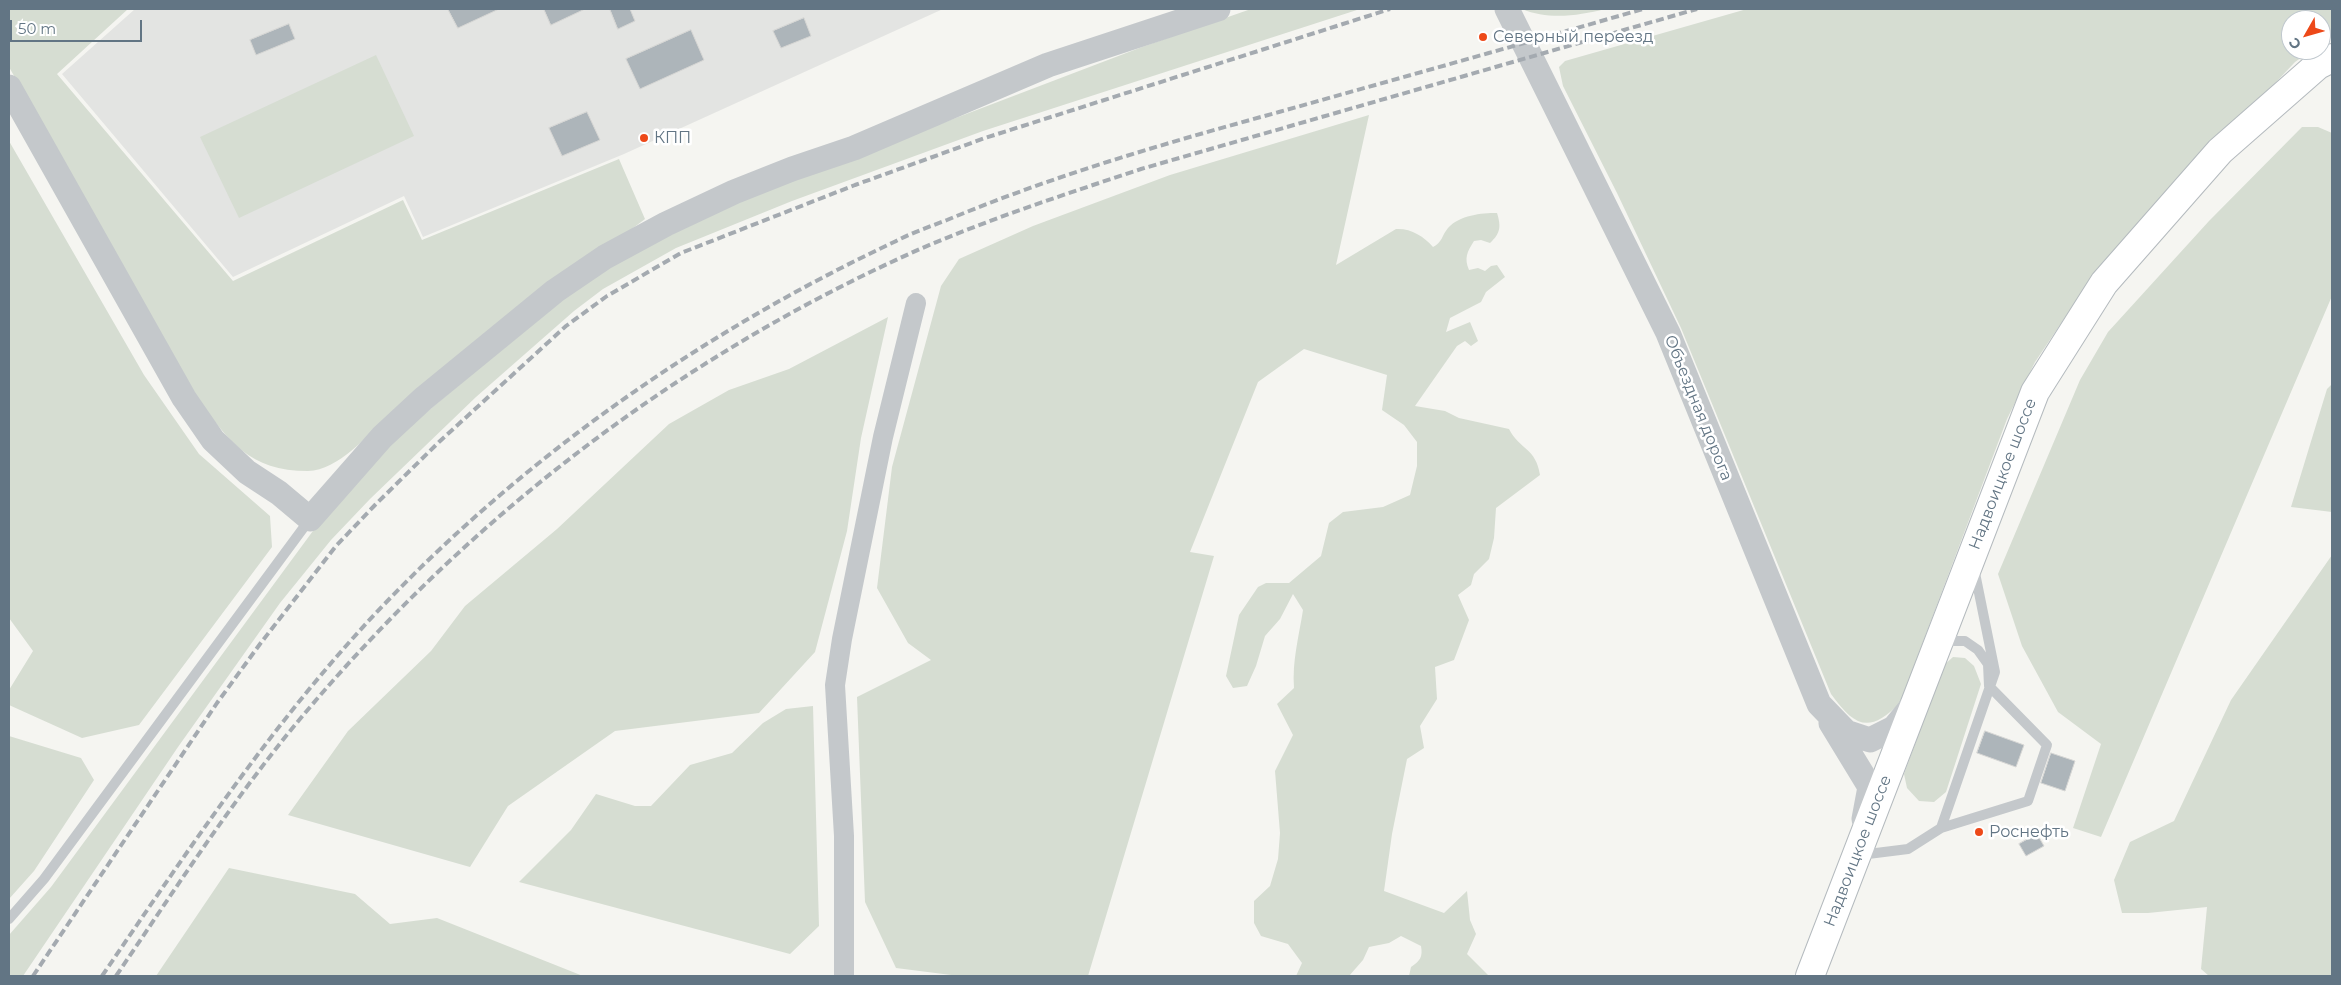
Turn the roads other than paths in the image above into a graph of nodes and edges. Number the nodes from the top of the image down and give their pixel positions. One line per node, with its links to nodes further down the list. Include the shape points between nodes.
1 (1218, 9): 6 (street, via 1048,66 854,148 742,188 605,257 555,291 423,399 382,436)
2 (1507, 9): 11 (street, Объездная дорога, via 1668,333)
3 (2332, 58): 7 (main road, Надвоицкое шоссе, via 2318,65 2220,151 2104,284 2035,392)
4 (9, 87): 6 (street, via 184,398 213,440 247,472)
5 (916, 303): 15 (street, via 883,437 835,685 844,836)
6 (310, 519): 14 (lane, via 50,871)
7 (1971, 555): 8 (main road, Надвоицкое шоссе); 9 (lane, via 1995,672)
8 (1934, 652): 9 (lane, via 1952,641 1964,641 1978,650 1988,664); 10 (main road, Надвоицкое шоссе)
9 (1989, 686): 12 (lane); 12 (lane, via 2047,745 2044,754 2028,801)
10 (1914, 703): 11 (street, Объездная дорога, via 1894,728 1870,740 1846,732); 13 (main road, Надвоицкое шоссе)
11 (1819, 704): 13 (street, via 1870,787)
12 (1941, 828): 13 (lane, via 1908,849)
13 (1856, 855): 16 (main road, Надвоицкое шоссе)
14 (9, 919)
15 (844, 976)
16 (1810, 976)

